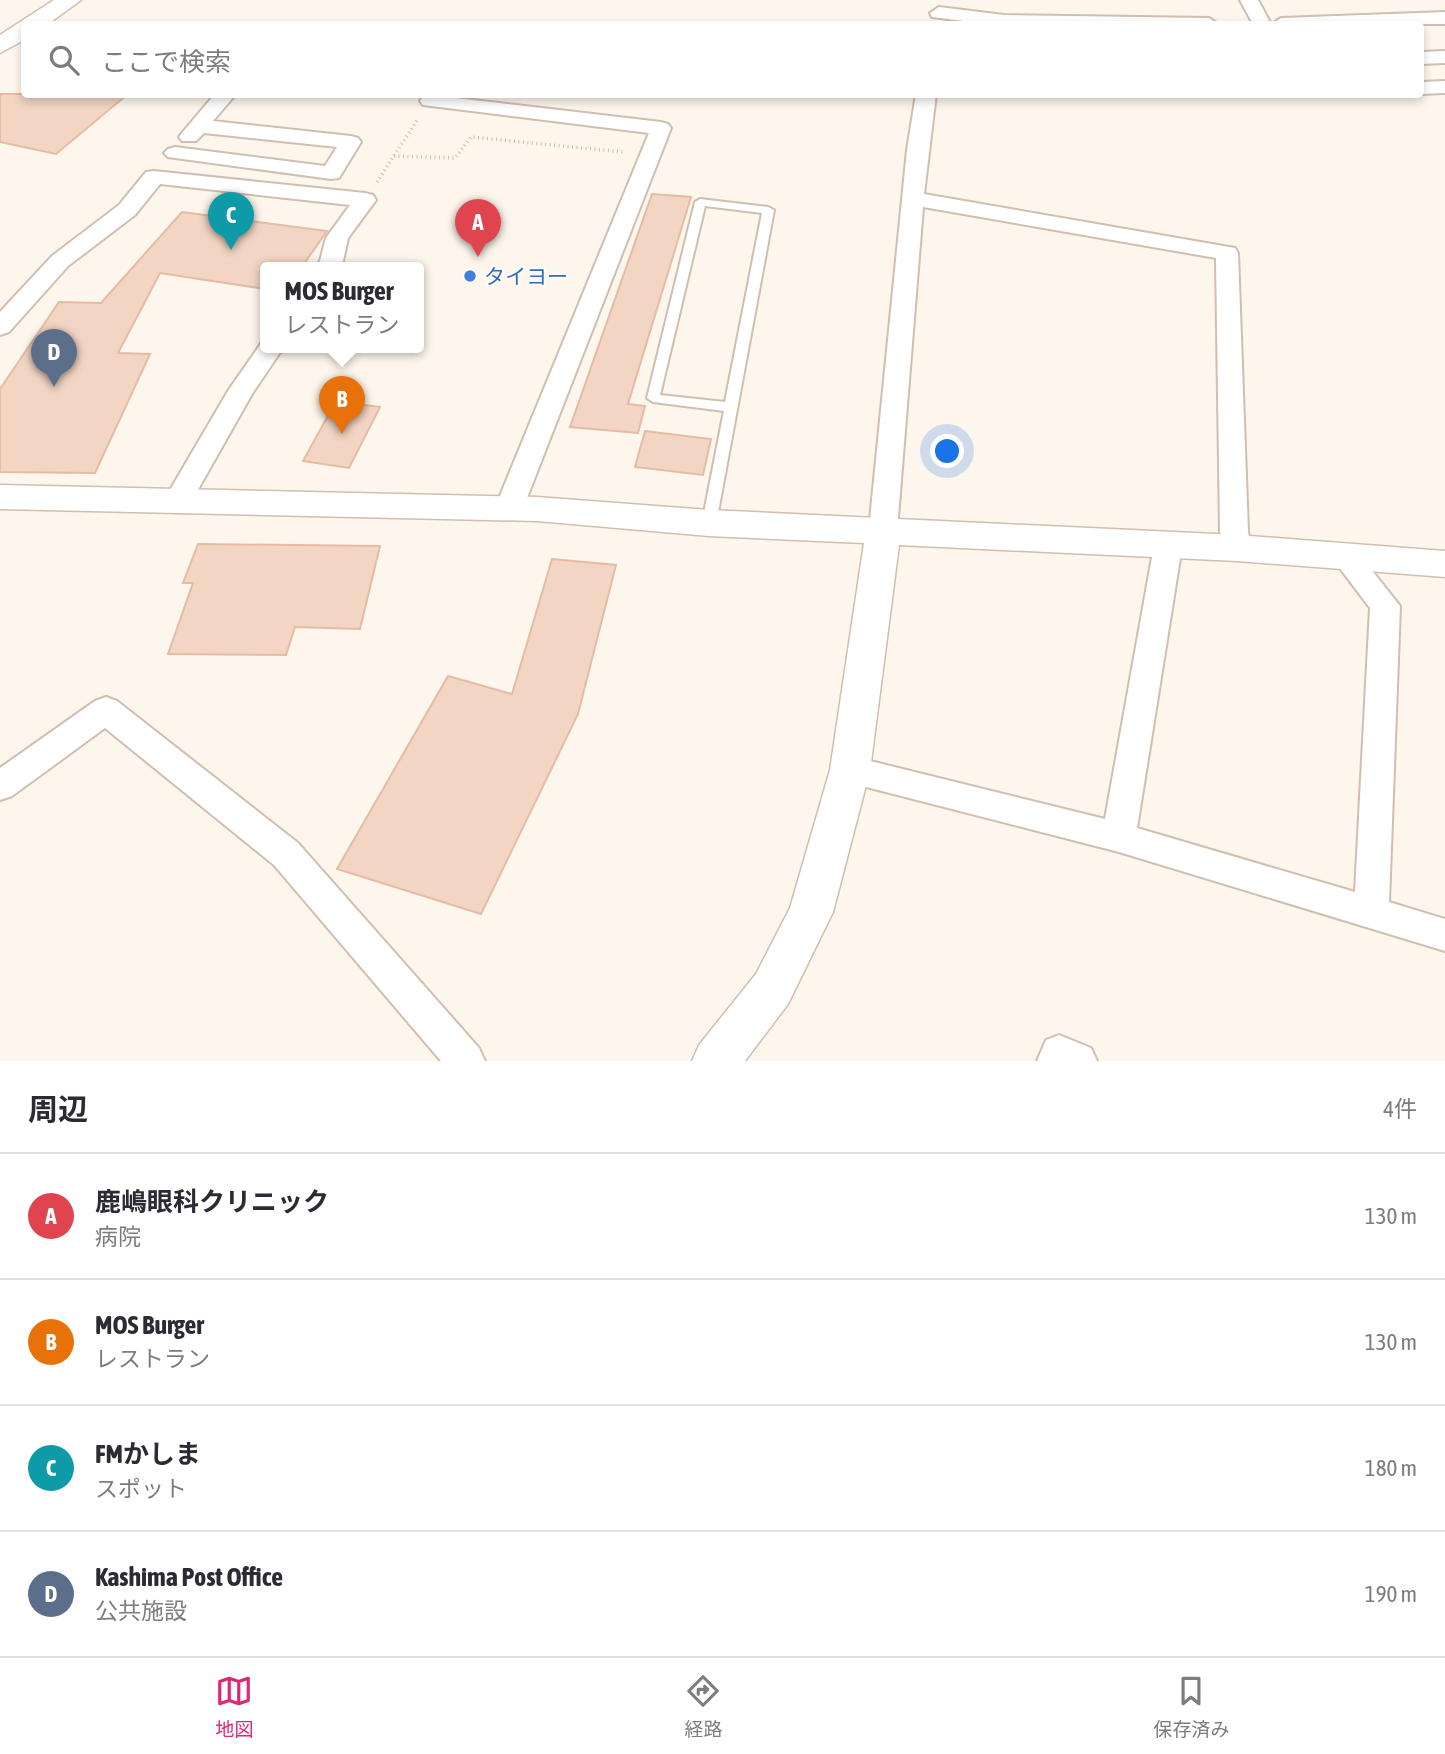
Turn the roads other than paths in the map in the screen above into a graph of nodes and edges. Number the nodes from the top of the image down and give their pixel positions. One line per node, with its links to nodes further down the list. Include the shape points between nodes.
1 (70, 0): 5 (street)
2 (1250, 0): 7 (street)
3 (939, 13): 6 (street)
4 (1445, 19): 8 (street)
5 (38, 21)
6 (1004, 21)
7 (1260, 21)
8 (1379, 21)
9 (21, 32): 10 (street)
10 (0, 46)
11 (1445, 57): 12 (street)
12 (1424, 58)
13 (1445, 87): 14 (street)
14 (1424, 88)
15 (223, 98): 18 (street)
16 (925, 98): 22 (street)
17 (430, 101): 30 (street, via 661,128)
18 (199, 126): 19 (street); 19 (street, via 351,142 331,173)
19 (175, 153): 20 (street)
20 (154, 177): 21 (street, via 208,194); 25 (street, via 127,210 60,261)
21 (287, 192): 23 (street); 24 (street, via 365,200 337,238)
22 (914, 199): 32 (street); 34 (street, via 1227,253)
23 (274, 211)
24 (330, 262)
25 (0, 327)
26 (268, 353): 29 (street)
27 (730, 407): 27 (lane, via 768,210 700,202 653,398); 31 (lane)
28 (0, 496): 29 (street)
29 (177, 502): 30 (street)
30 (509, 508): 31 (street)
31 (709, 523): 32 (street)
32 (883, 530): 33 (street); 37 (street)
33 (1168, 546): 34 (street); 39 (street)
34 (1237, 548): 35 (street)
35 (1344, 555): 36 (street); 40 (street, via 1385,606)
36 (1445, 564)
37 (850, 770): 39 (street); 43 (street, via 811,912 772,989)
38 (0, 786): 42 (street, via 106,710 286,854)
39 (1119, 837): 40 (street)
40 (1371, 912): 41 (street)
41 (1445, 935)
42 (466, 1061)
43 (716, 1061)
44 (1056, 1061): 45 (street, via 1059,1053)
45 (1078, 1061)

